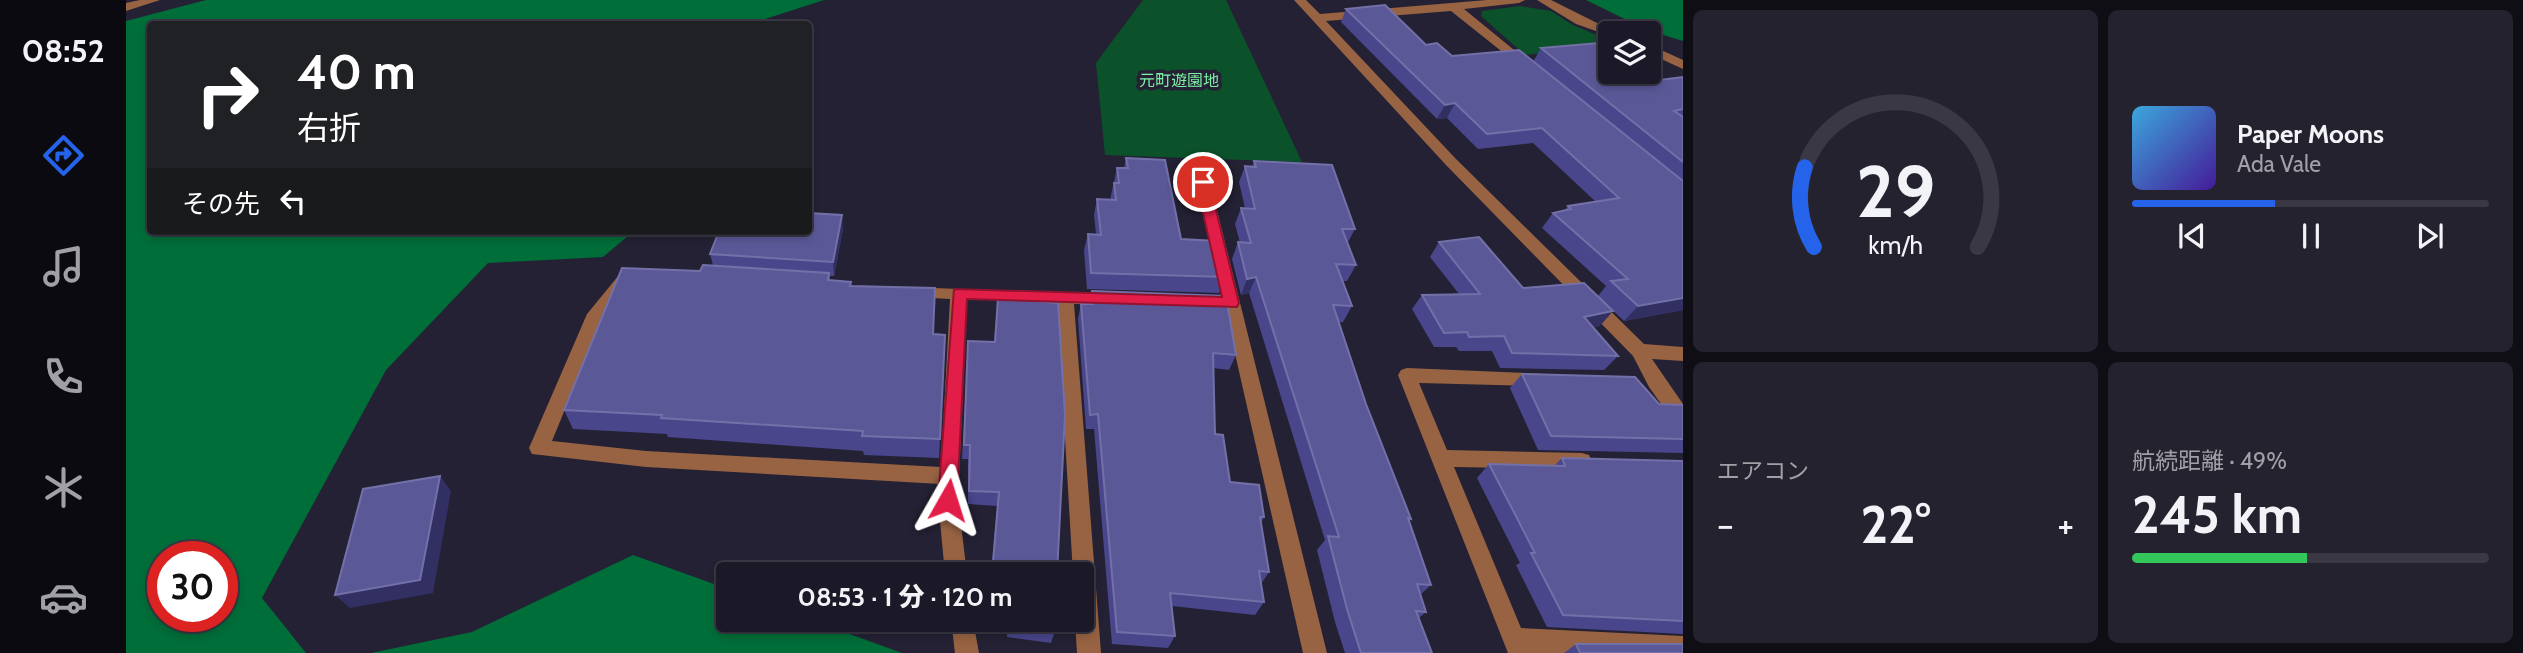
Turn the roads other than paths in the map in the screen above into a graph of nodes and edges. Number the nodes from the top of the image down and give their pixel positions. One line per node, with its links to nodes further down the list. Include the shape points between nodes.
1 (154, 0): 5 (street)
2 (1300, 0): 7 (street)
3 (1518, 0): 6 (street)
4 (1543, 0): 8 (street)
5 (126, 7)
6 (1454, 7): 7 (street); 11 (street)
7 (1317, 19): 18 (street)
8 (1598, 28)
9 (1661, 54): 10 (street)
10 (1683, 65)
11 (1537, 76)
12 (1203, 182): 33 (street, via 1225,303)
13 (639, 276): 26 (street, via 627,276 596,314 539,448 646,459)
14 (895, 289): 15 (street)
15 (960, 293): 16 (street); 26 (street)
16 (1065, 298): 17 (street); 32 (street)
17 (1134, 300)
18 (1639, 351): 19 (street); 22 (street)
19 (1683, 354)
20 (1559, 379): 24 (street, via 1407,375)
21 (1628, 381): 22 (street)
22 (1656, 382): 23 (street)
23 (1683, 419)
24 (1441, 458): 25 (street); 29 (street)
25 (1602, 462)
26 (951, 476): 27 (street, via 948,500)
27 (955, 562)
28 (964, 632): 31 (street)
29 (1517, 646): 30 (street)
30 (1683, 648)
31 (967, 653)
32 (1089, 653)
33 (1315, 653)

